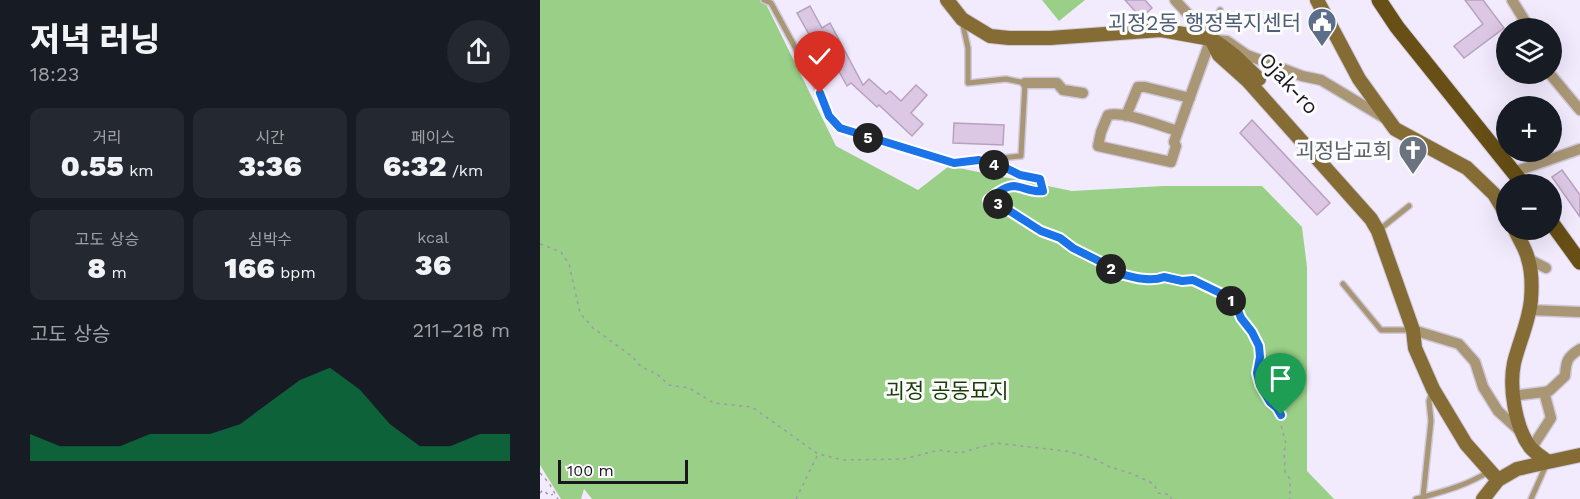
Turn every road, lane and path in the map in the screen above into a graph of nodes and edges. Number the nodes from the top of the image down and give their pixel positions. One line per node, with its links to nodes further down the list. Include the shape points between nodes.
1 (764, 0): 11 (lane, via 771,3 829,116 840,128 865,137 954,163 1021,156)
2 (947, 0): 9 (street)
3 (1175, 0): 10 (street)
4 (1317, 0): 17 (street, via 1359,79)
5 (1379, 0): 21 (main road)
6 (1512, 0): 8 (street)
7 (1220, 10): 10 (lane)
8 (1523, 18)
9 (962, 19): 10 (street, via 990,36 1009,38 1161,30); 11 (lane, via 968,48 968,83 1006,79)
10 (1211, 39): 14 (street); 17 (street, via 1227,41 1247,55 1321,80); 25 (street, Ojak-ro, via 1219,55 1248,81)
11 (1024, 83): 13 (street, via 1057,83 1063,90)
12 (1559, 84): 15 (street)
13 (1083, 93)
14 (1190, 98): 16 (street, via 1138,87); 18 (street)
15 (1580, 110)
16 (1126, 116): 18 (street); 18 (street, via 1108,115 1098,146 1171,162)
17 (1386, 119): 23 (street, via 1395,129 1467,168)
18 (1178, 131)
19 (1580, 149): 22 (street)
20 (997, 166): 54 (path, via 1040,179 1043,191 1013,186 988,200 1109,266 1113,272 1145,279 1193,280 1222,294 1237,308 1259,346 1260,385 1281,415)
21 (1516, 174)
22 (1527, 174)
23 (1496, 197)
24 (1409, 206): 25 (lane)
25 (1375, 225): 35 (street, Ojak-ro)
26 (1562, 237): 30 (main road)
27 (1519, 240): 29 (street)
28 (540, 243): 42 (path, via 561,252 569,264 580,313 641,367 669,385 689,388 714,403 752,407)
29 (1528, 259): 31 (street); 33 (street)
30 (1580, 262)
31 (1546, 268)
32 (1343, 284): 35 (lane, via 1381,330)
33 (1529, 310): 34 (street); 39 (street, via 1514,365)
34 (1580, 312)
35 (1413, 330): 37 (street, Ojak-ro, via 1415,348); 40 (street, via 1459,344 1475,362 1483,387 1498,411); 45 (street, Ojak-ro, via 1473,439 1501,467)
36 (1580, 349): 38 (street, via 1566,363 1565,376)
37 (1433, 389): 47 (street, Ojak-ro, via 1466,444); 50 (lane)
38 (1544, 392): 39 (street); 41 (street, via 1551,418)
39 (1512, 396): 40 (street)
40 (1521, 432): 41 (street)
41 (1532, 449): 44 (street)
42 (818, 454): 52 (path); 53 (path, via 843,460 904,459 939,450 960,453 995,443 1066,451 1154,484 1158,493 1171,495)
43 (1580, 455): 44 (street)
44 (1548, 462): 45 (street); 57 (lane)
45 (1517, 468): 47 (street)
46 (540, 473): 49 (path)
47 (1493, 476): 50 (lane); 56 (street)
48 (540, 493): 49 (path)
49 (554, 493): 51 (path)
50 (1423, 497): 55 (lane)
51 (558, 499)
52 (796, 499)
53 (1171, 499)
54 (1290, 499)
55 (1416, 499)
56 (1483, 499)
57 (1531, 499)

